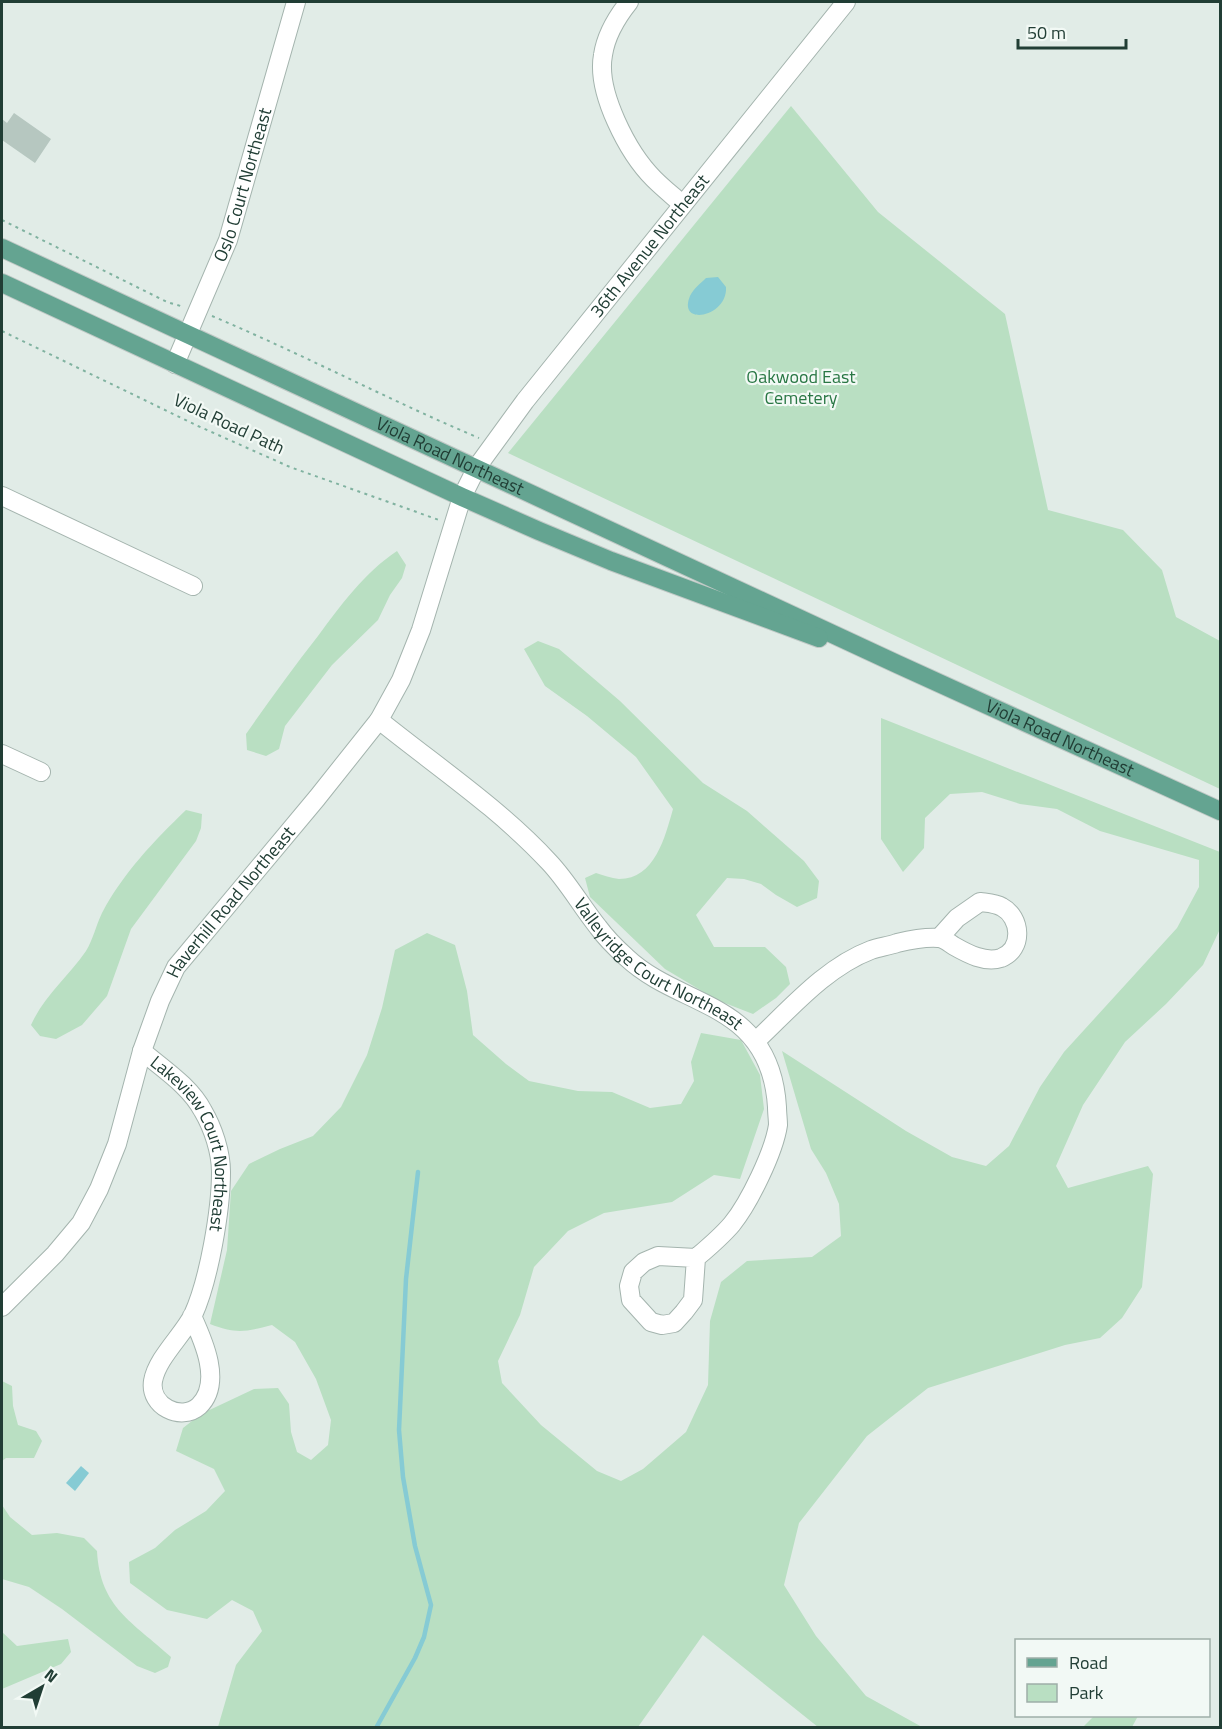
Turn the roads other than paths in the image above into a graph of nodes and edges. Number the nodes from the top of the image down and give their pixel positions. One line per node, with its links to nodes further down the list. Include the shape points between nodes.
1 (296, 2): 7 (street, Oslo Court Northeast, via 228,240)
2 (629, 2): 4 (street, via 609,34 602,56 603,80 621,132 636,158)
3 (846, 2): 4 (street, 36th Avenue Northeast)
4 (682, 204): 9 (street, 36th Avenue Northeast)
5 (2, 248): 7 (main road, Viola Road Northeast)
6 (2, 283): 8 (main road, Viola Road Northeast)
7 (188, 335): 8 (street, Oslo Court Northeast); 9 (main road, Viola Road Northeast)
8 (176, 364): 11 (main road, Viola Road Northeast)
9 (477, 467): 11 (street, 36th Avenue Northeast); 13 (main road, Viola Road Northeast)
10 (2, 496): 12 (street)
11 (462, 496): 13 (main road, Viola Road Northeast, via 611,561); 14 (street, Haverhill Road Northeast, via 417,640)
12 (193, 586)
13 (897, 664): 17 (main road, Viola Road Northeast)
14 (379, 720): 19 (street, Valleyridge Court Northeast, via 514,828 551,863 598,929 626,957 652,978 737,1023); 20 (street, Haverhill Road Northeast, via 176,967)
15 (2, 754): 16 (street)
16 (41, 772)
17 (1221, 811)
18 (940, 938): 19 (street, via 908,940 871,950 842,965)
19 (756, 1041): 21 (street, Valleyridge Court Northeast, via 772,1075 778,1125 767,1159 734,1222)
20 (142, 1051): 22 (street, Haverhill Road Northeast, via 117,1144 81,1223); 23 (street, Lakeview Court Northeast, via 187,1089 203,1110 214,1135 221,1171 214,1233 203,1287)
21 (696, 1258)
22 (2, 1307)
23 (192, 1316): 23 (street, Lakeview Court Northeast, via 153,1380 160,1402 175,1413 196,1408 205,1400 210,1386 210,1370)

